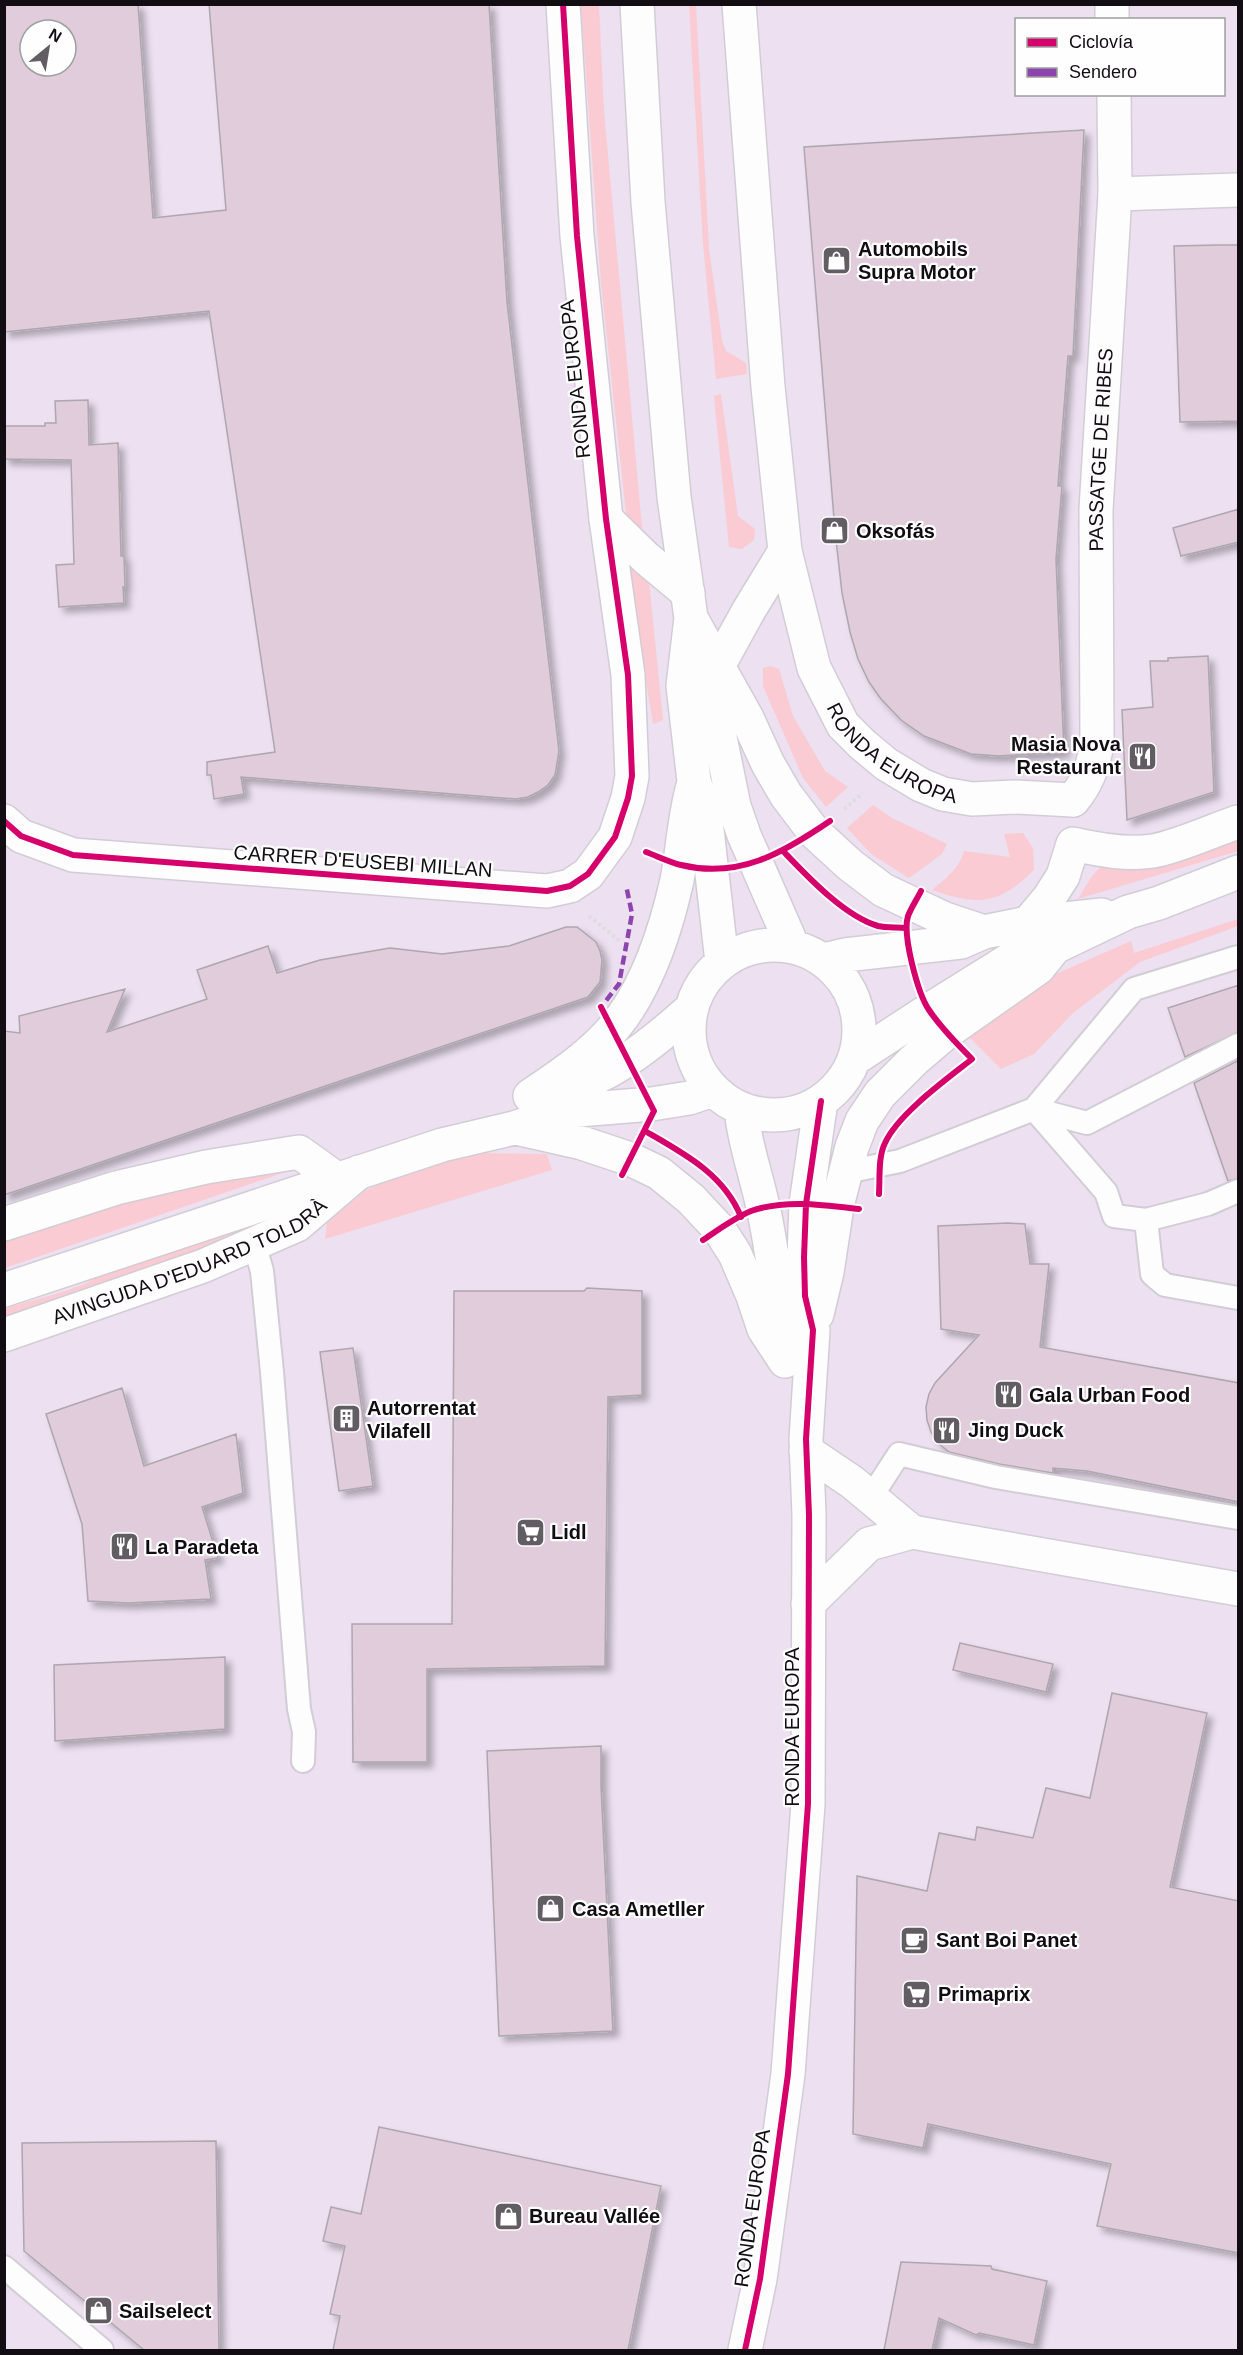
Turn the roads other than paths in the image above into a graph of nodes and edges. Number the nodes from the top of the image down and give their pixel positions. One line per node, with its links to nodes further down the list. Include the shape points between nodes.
1 (563, 4): 7 (street, RONDA EUROPA, via 577,236)
2 (637, 4): 9 (street, via 648,202 674,497)
3 (739, 4): 8 (street, RONDA EUROPA, via 768,387)
4 (1114, 96): 6 (street, PASSATGE DE RIBES)
5 (1239, 190): 6 (street)
6 (1115, 194): 13 (street, PASSATGE DE RIBES, via 1096,510 1097,744 1092,770)
7 (606, 519): 9 (street); 11 (street, RONDA EUROPA, via 628,675)
8 (785, 551): 10 (street); 13 (street, RONDA EUROPA, via 814,668 843,724 862,744 886,764 944,794 972,799)
9 (689, 605): 10 (street); 12 (street, via 683,686)
10 (717, 668): 20 (street, via 786,795 814,832 883,890); 21 (street, via 711,693 734,806)
11 (631, 748): 14 (street, CARRER D'EUSEBI MILLAN, via 632,777 615,837 588,874 570,886 547,891 73,855 21,836)
12 (694, 781): 25 (street, via 705,812); 30 (street, via 685,812 668,919 643,982 613,1028 561,1076)
13 (1074, 800): 16 (street)
14 (4, 821)
15 (1239, 822): 16 (street, via 1155,850 1097,850)
16 (1073, 844): 19 (street, via 1063,876)
17 (1239, 872): 18 (street)
18 (1128, 912): 19 (street); 22 (street)
19 (1028, 923): 20 (street)
20 (984, 932): 24 (street, via 961,942 844,954)
21 (793, 947): 24 (street); 25 (street, via 760,946)
22 (1055, 947): 28 (street, via 1014,957); 36 (street, via 1038,968 947,1032 880,1094 862,1121)
23 (1239, 957): 33 (lane, via 1134,989)
24 (823, 960): 28 (street, via 842,978 857,1009 859,1034)
25 (722, 962): 26 (street, via 705,980)
26 (691, 1009): 29 (street, via 690,1048 698,1070); 30 (street, AVINGUDA D'EDUARD TOLDRÀ, via 629,1059 572,1088)
27 (1239, 1045): 33 (lane, via 1087,1123)
28 (854, 1059): 31 (street, via 839,1086)
29 (713, 1090): 32 (street); 34 (street, AVINGUDA D'EDUARD TOLDRÀ, via 661,1102 566,1111)
30 (530, 1096): 35 (street, AVINGUDA D'EDUARD TOLDRÀ)
31 (821, 1101): 32 (street, via 782,1115); 44 (street, RONDA EUROPA, via 806,1204 804,1257 805,1296)
32 (741, 1109): 46 (street, RONDA EUROPA, via 743,1134 755,1168 772,1252)
33 (1034, 1109): 36 (lane, via 900,1161); 39 (lane, via 1106,1192 1114,1216)
34 (514, 1128): 35 (street, AVINGUDA D'EDUARD TOLDRÀ); 46 (street, via 582,1143 630,1159 659,1173 691,1199 719,1229 735,1254 764,1329)
35 (442, 1145): 37 (street, AVINGUDA D'EDUARD TOLDRÀ)
36 (846, 1172): 44 (street)
37 (350, 1175): 40 (street, AVINGUDA D'EDUARD TOLDRÀ, via 299,1152 206,1167 116,1188); 41 (street, AVINGUDA D'EDUARD TOLDRÀ, via 297,1225); 42 (street, AVINGUDA D'EDUARD TOLDRÀ)
38 (1239, 1191): 39 (lane, via 1208,1204)
39 (1146, 1220): 43 (lane, via 1152,1274 1165,1286)
40 (4, 1224)
41 (254, 1243): 45 (street, AVINGUDA D'EDUARD TOLDRÀ, via 203,1266); 53 (lane, via 262,1271 271,1361 304,1732)
42 (4, 1290)
43 (1239, 1298)
44 (813, 1330): 47 (street, RONDA EUROPA)
45 (4, 1335)
46 (785, 1361): 47 (street, RONDA EUROPA)
47 (806, 1445): 48 (street); 52 (street, RONDA EUROPA)
48 (871, 1497): 49 (lane, via 899,1454 996,1477); 50 (street)
49 (1239, 1518)
50 (912, 1532): 51 (street); 52 (street, via 869,1544)
51 (1239, 1589)
52 (808, 1604): 56 (street, RONDA EUROPA, via 808,1804 788,2074 760,2279)
53 (303, 1761)
54 (4, 2267): 55 (lane)
55 (102, 2350)
56 (745, 2350)

